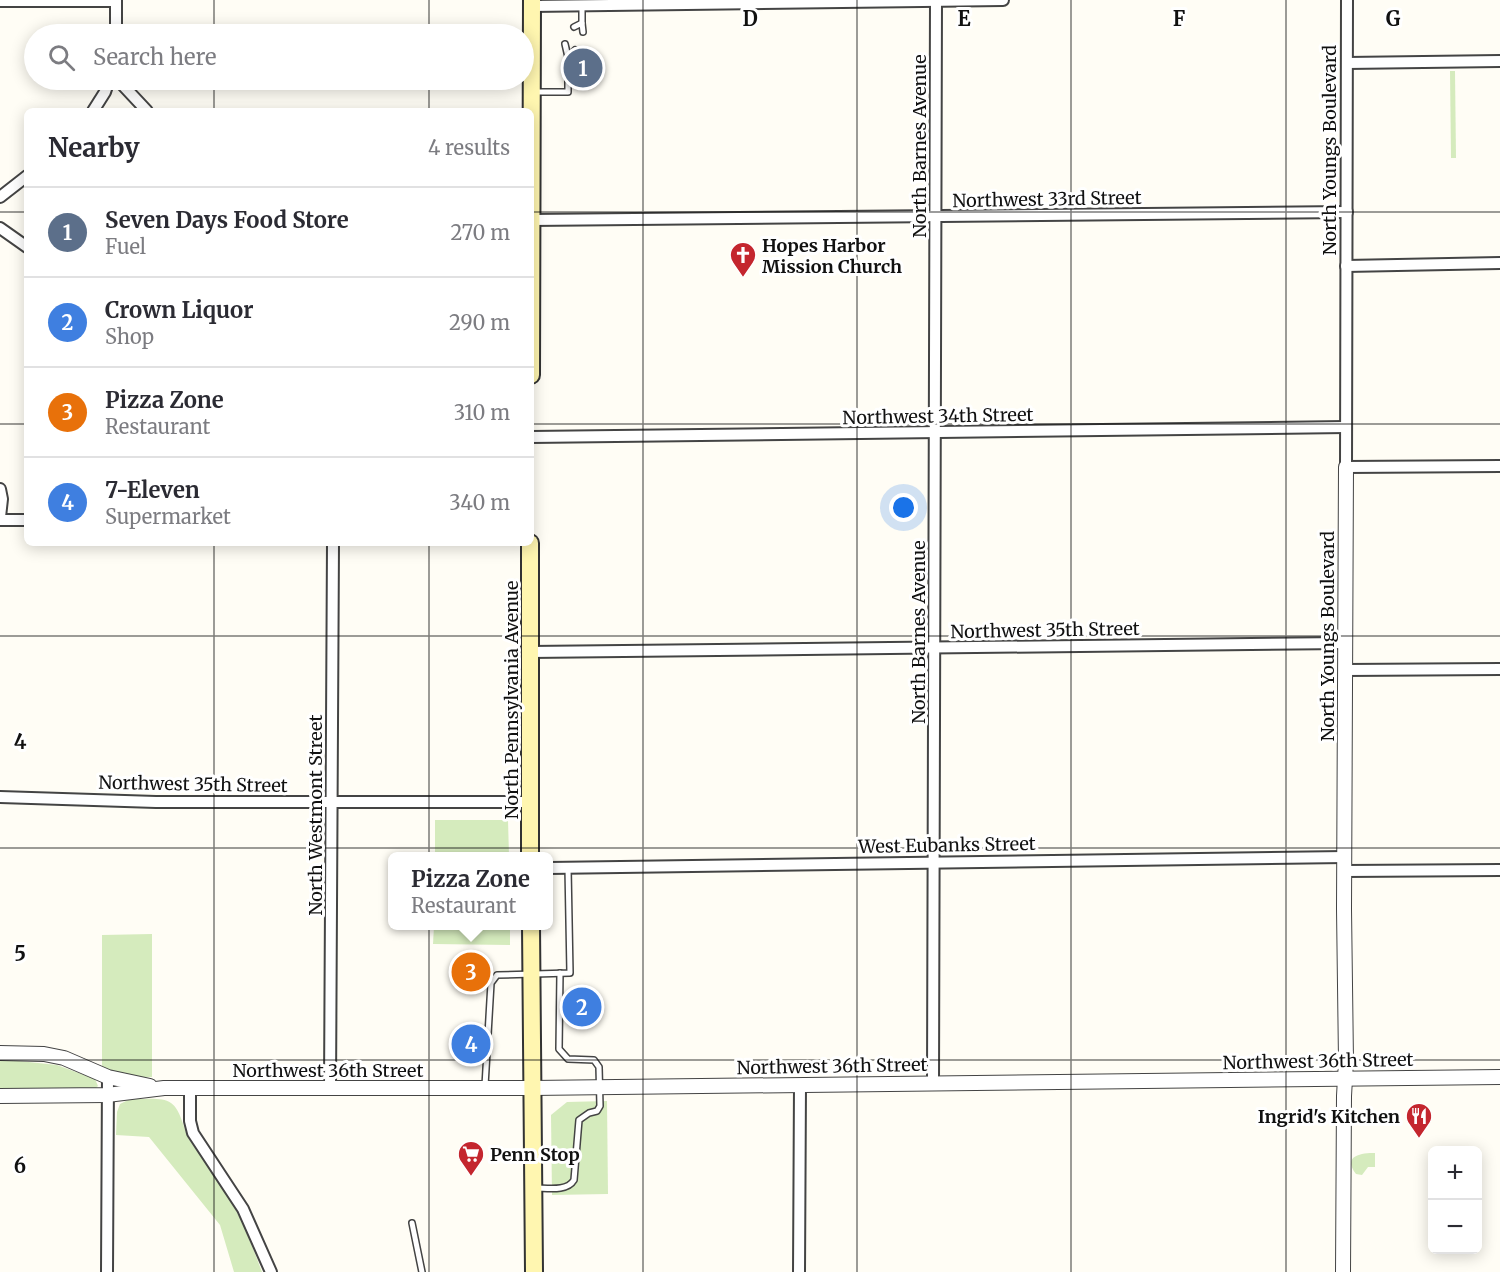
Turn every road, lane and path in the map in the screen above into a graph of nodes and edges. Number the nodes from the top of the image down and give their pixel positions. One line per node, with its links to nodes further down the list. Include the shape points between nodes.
1 (116, 0): 5 (street); 9 (street)
2 (936, 0): 3 (street); 7 (street); 27 (street, North Barnes Avenue)
3 (1002, 0)
4 (1347, 0): 17 (street, North Youngs Boulevard)
5 (0, 1)
6 (532, 3): 7 (street); 10 (main road)
7 (582, 6): 8 (lane)
8 (582, 23): 11 (lane); 12 (lane)
9 (116, 24)
10 (532, 24)
11 (574, 27)
12 (583, 32)
13 (565, 44): 15 (lane)
14 (575, 50): 15 (lane)
15 (568, 57): 20 (lane, via 568,92)
16 (1500, 61): 17 (street)
17 (1347, 63): 26 (street, North Youngs Boulevard)
18 (106, 90): 21 (street)
19 (127, 90): 22 (street)
20 (531, 92): 23 (main road)
21 (95, 108)
22 (144, 108)
23 (531, 108)
24 (24, 178): 25 (street)
25 (0, 197)
26 (1347, 212): 27 (street, Northwest 33rd Street); 32 (street, North Youngs Boulevard)
27 (936, 217): 28 (street, Northwest 33rd Street); 34 (street, North Barnes Avenue)
28 (534, 220)
29 (0, 228): 30 (street)
30 (24, 245)
31 (1500, 263): 32 (street)
32 (1346, 266): 33 (street, North Youngs Boulevard)
33 (1346, 427): 34 (street, Northwest 34th Street); 37 (street, North Youngs Boulevard)
34 (935, 433): 35 (street, Northwest 34th Street); 44 (street, North Barnes Avenue)
35 (534, 437)
36 (1500, 466): 37 (street)
37 (1346, 467): 43 (street, North Youngs Boulevard)
38 (0, 489): 39 (street)
39 (0, 518): 40 (street)
40 (24, 520)
41 (333, 546): 49 (street, North Westmont Street)
42 (530, 546): 45 (main road, North Pennsylvania Avenue)
43 (1345, 643): 44 (street, Northwest 35th Street); 47 (street, North Youngs Boulevard)
44 (934, 648): 45 (street, Northwest 35th Street); 52 (street, North Barnes Avenue)
45 (530, 652): 50 (main road, North Pennsylvania Avenue)
46 (1500, 669): 47 (street)
47 (1345, 670): 53 (street, North Youngs Boulevard)
48 (0, 797): 49 (street, Northwest 35th Street)
49 (332, 802): 50 (street, Northwest 35th Street); 70 (street, North Westmont Street)
50 (530, 802): 51 (main road, North Pennsylvania Avenue)
51 (530, 852)
52 (934, 862): 53 (street, West Eubanks Street); 54 (street, West Eubanks Street); 64 (street, North Barnes Avenue)
53 (1344, 864): 56 (street, West Eubanks Street); 63 (street, North Youngs Boulevard)
54 (568, 867): 55 (street, West Eubanks Street); 59 (lane, via 570,973)
55 (553, 868)
56 (1500, 870)
57 (531, 930): 58 (main road)
58 (532, 972): 59 (lane); 66 (lane, via 497,975 491,982); 71 (main road)
59 (560, 973): 67 (lane, via 559,1049 568,1059 594,1060 599,1066)
60 (0, 1053): 61 (street, Northwest 36th Street, via 64,1058)
61 (108, 1077): 68 (street, Northwest 36th Street); 72 (street)
62 (1500, 1077): 63 (street, Northwest 36th Street)
63 (1345, 1078): 64 (street, Northwest 36th Street); 81 (street, North Youngs Boulevard)
64 (933, 1083): 65 (street, Northwest 36th Street)
65 (800, 1085): 67 (street, Northwest 36th Street); 80 (street)
66 (485, 1087): 70 (street, Northwest 36th Street); 71 (street, Northwest 36th Street)
67 (600, 1087): 71 (street, Northwest 36th Street); 74 (lane, via 597,1111 579,1120 572,1184)
68 (164, 1088): 69 (street, Northwest 36th Street); 72 (street, Northwest 36th Street)
69 (190, 1088): 70 (street, Northwest 36th Street); 77 (street, via 193,1133 243,1209)
70 (330, 1088)
71 (532, 1088): 74 (main road)
72 (107, 1095): 73 (street, Northwest 36th Street); 76 (street)
73 (0, 1096)
74 (533, 1188): 79 (main road)
75 (412, 1223): 78 (lane)
76 (106, 1272)
77 (271, 1272)
78 (422, 1272)
79 (534, 1272)
80 (799, 1272)
81 (1343, 1272)

